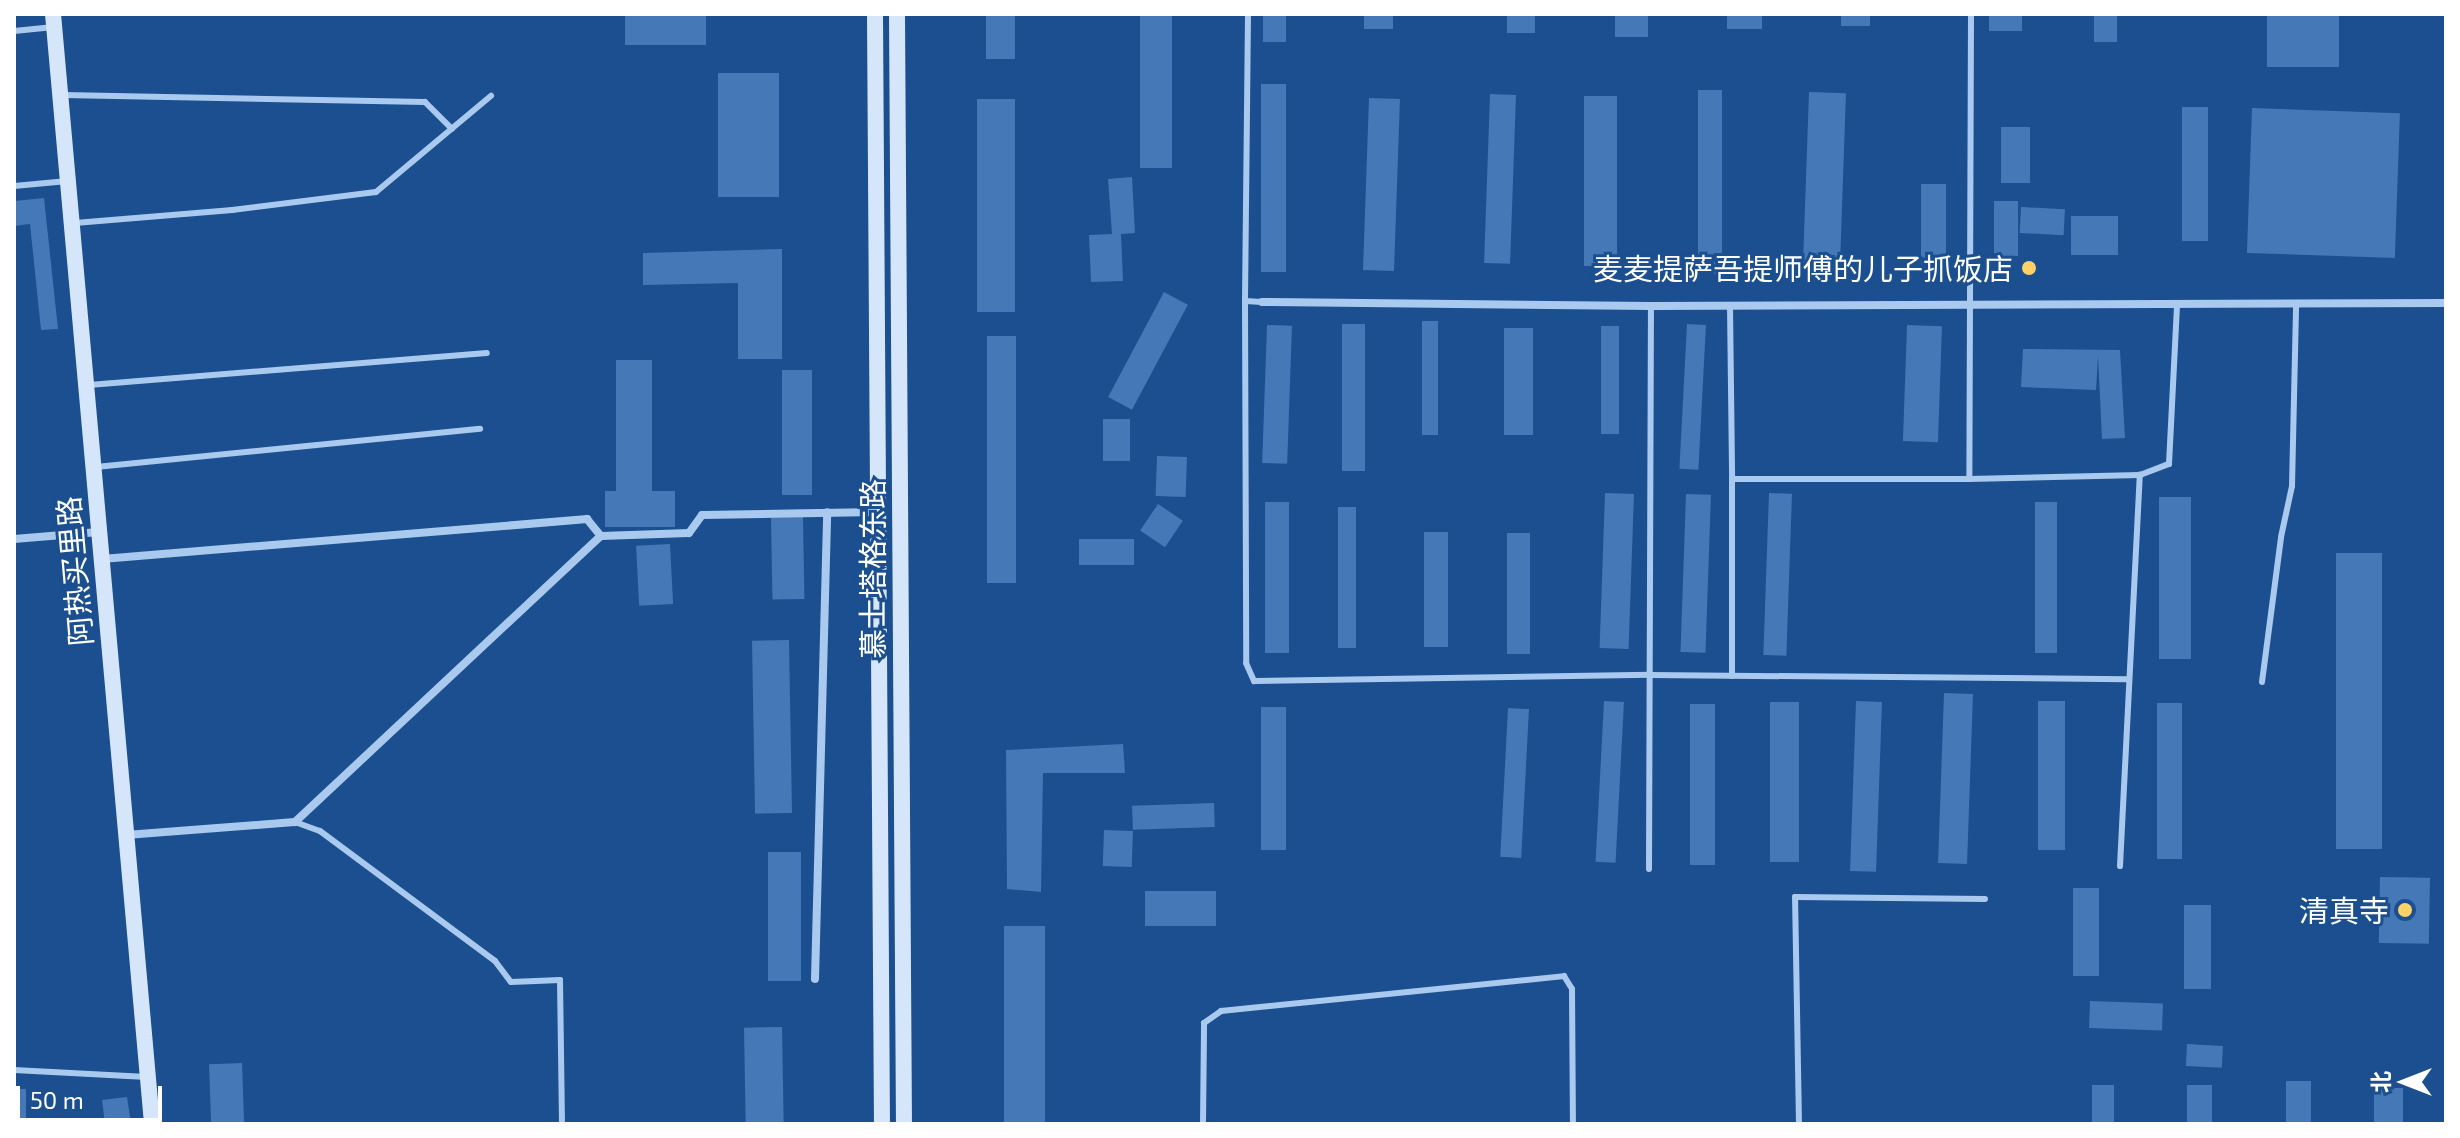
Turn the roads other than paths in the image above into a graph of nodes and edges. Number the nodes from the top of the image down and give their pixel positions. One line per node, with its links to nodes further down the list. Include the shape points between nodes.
1 (875, 14): 29 (main road, 慕士塔格东路)
2 (897, 14): 49 (main road, 慕士塔格东路)
3 (1248, 14): 13 (lane)
4 (1971, 14): 18 (lane)
5 (53, 20): 6 (lane); 7 (main road, 阿热买里路)
6 (14, 31)
7 (60, 95): 9 (lane, via 425,102); 10 (main road, 阿热买里路)
8 (491, 96): 9 (lane)
9 (452, 129): 12 (lane, via 376,192)
10 (68, 181): 11 (lane); 12 (main road, 阿热买里路)
11 (14, 186)
12 (71, 223): 22 (main road, 阿热买里路)
13 (1245, 301): 14 (lane); 34 (lane, via 1246,663 1254,681)
14 (1262, 302): 19 (street)
15 (2296, 303): 16 (street); 17 (street); 37 (lane, via 2292,486)
16 (2446, 303)
17 (2177, 304): 18 (street); 25 (lane, via 2169,464)
18 (1968, 305): 20 (street); 27 (lane)
19 (1651, 306): 20 (street); 34 (lane)
20 (1730, 306): 26 (lane)
21 (487, 353): 22 (lane)
22 (86, 386): 24 (main road, 阿热买里路)
23 (480, 429): 24 (lane)
24 (93, 467): 30 (main road, 阿热买里路)
25 (2140, 475): 27 (lane); 36 (lane)
26 (1732, 479): 27 (lane); 35 (lane)
27 (1969, 479)
28 (827, 512): 29 (street); 31 (street, via 702,515 689,533); 43 (street)
29 (878, 512): 48 (main road, 慕士塔格东路)
30 (99, 532): 32 (street); 33 (main road, 阿热买里路)
31 (601, 536): 33 (street, via 587,519); 38 (street)
32 (14, 539)
33 (101, 559): 39 (main road, 阿热买里路)
34 (1650, 675): 35 (lane); 41 (lane)
35 (1732, 676): 36 (lane)
36 (2127, 679): 40 (lane)
37 (2262, 682)
38 (295, 822): 39 (street); 47 (lane, via 320,831 495,961 511,982 560,980)
39 (126, 835): 45 (main road, 阿热买里路)
40 (2120, 866)
41 (1649, 869)
42 (1985, 899): 52 (lane, via 1795,897)
43 (815, 979)
44 (14, 1070): 45 (lane)
45 (147, 1077): 46 (main road, 阿热买里路)
46 (152, 1124)
47 (562, 1124)
48 (882, 1124)
49 (904, 1124)
50 (1203, 1124): 51 (lane, via 1204,1023 1221,1011 1564,976 1572,989)
51 (1573, 1124)
52 (1799, 1124)

